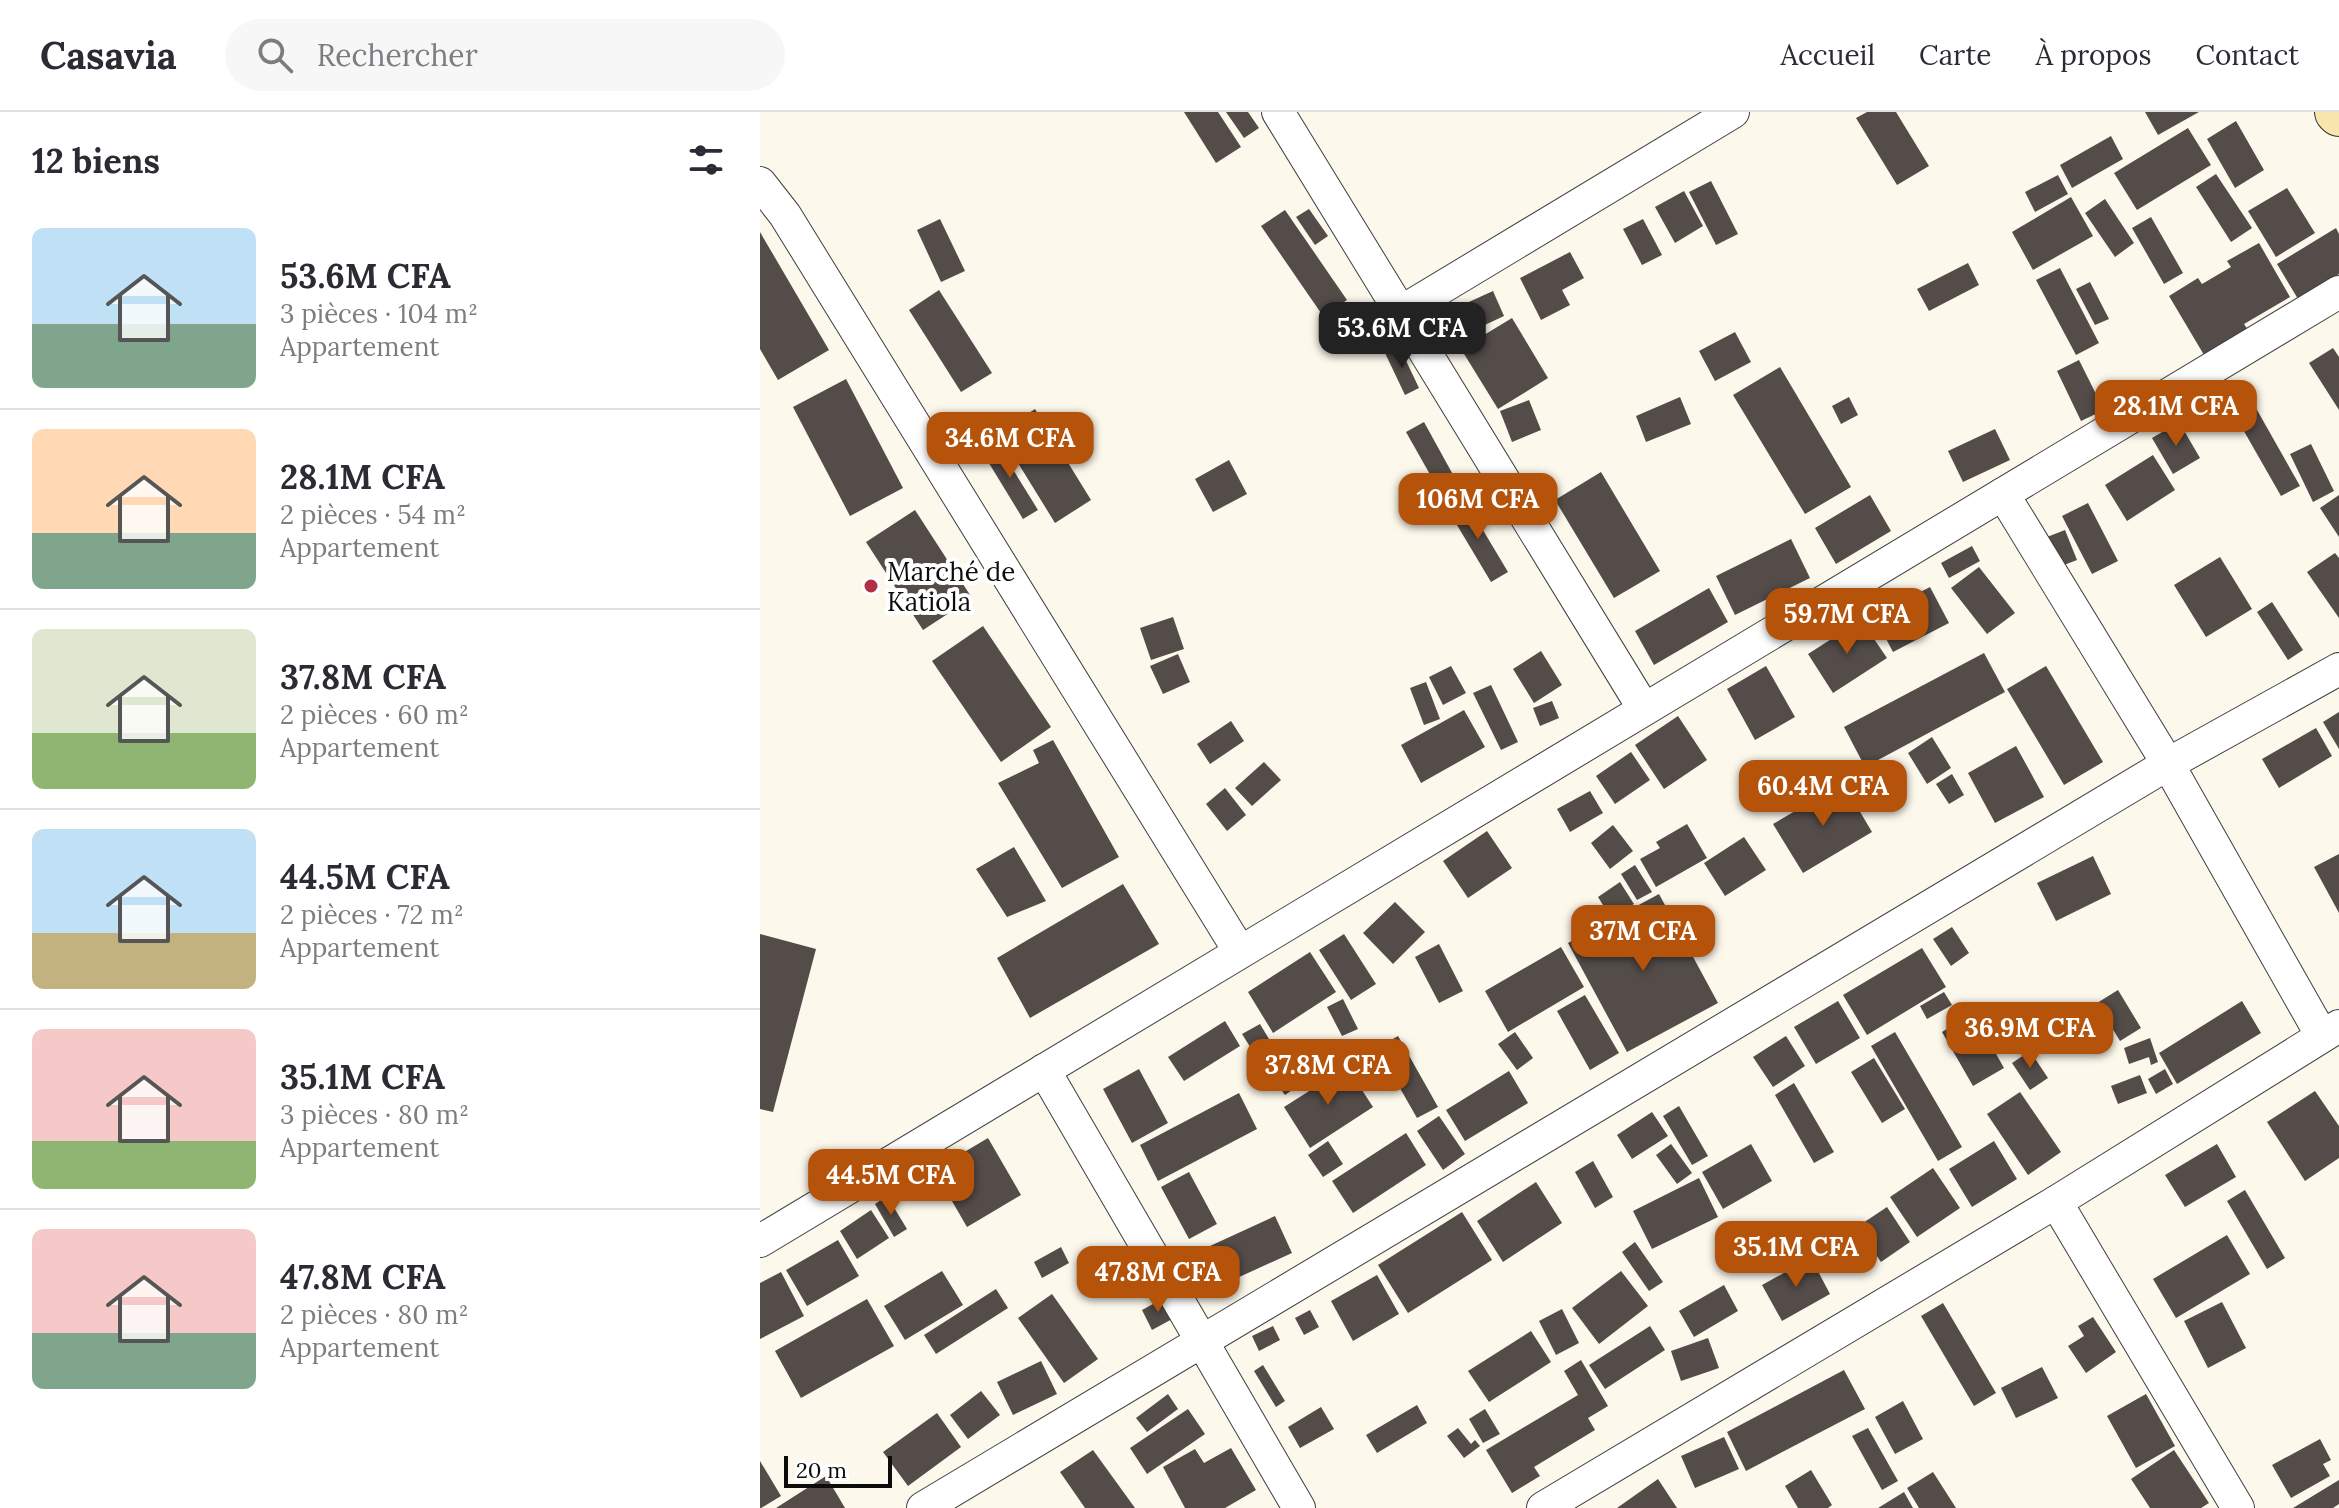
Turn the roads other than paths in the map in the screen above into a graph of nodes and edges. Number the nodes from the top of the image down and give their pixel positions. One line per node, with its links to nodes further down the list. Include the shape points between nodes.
1 (1278, 112): 5 (street)
2 (1733, 112): 5 (street)
3 (760, 183): 10 (street, via 793,228)
4 (2339, 292): 6 (street)
5 (1401, 312): 8 (street)
6 (2003, 494): 8 (street); 9 (street)
7 (2339, 669): 9 (street)
8 (1644, 709): 10 (street)
9 (2168, 764): 11 (street); 15 (street)
10 (1240, 952): 12 (street)
11 (2330, 1031): 13 (street)
12 (1044, 1070): 14 (street); 15 (street)
13 (2056, 1202): 16 (street); 19 (street)
14 (760, 1241)
15 (1199, 1340): 17 (street); 18 (street)
16 (1561, 1503)
17 (923, 1508)
18 (1299, 1508)
19 (2238, 1508)

